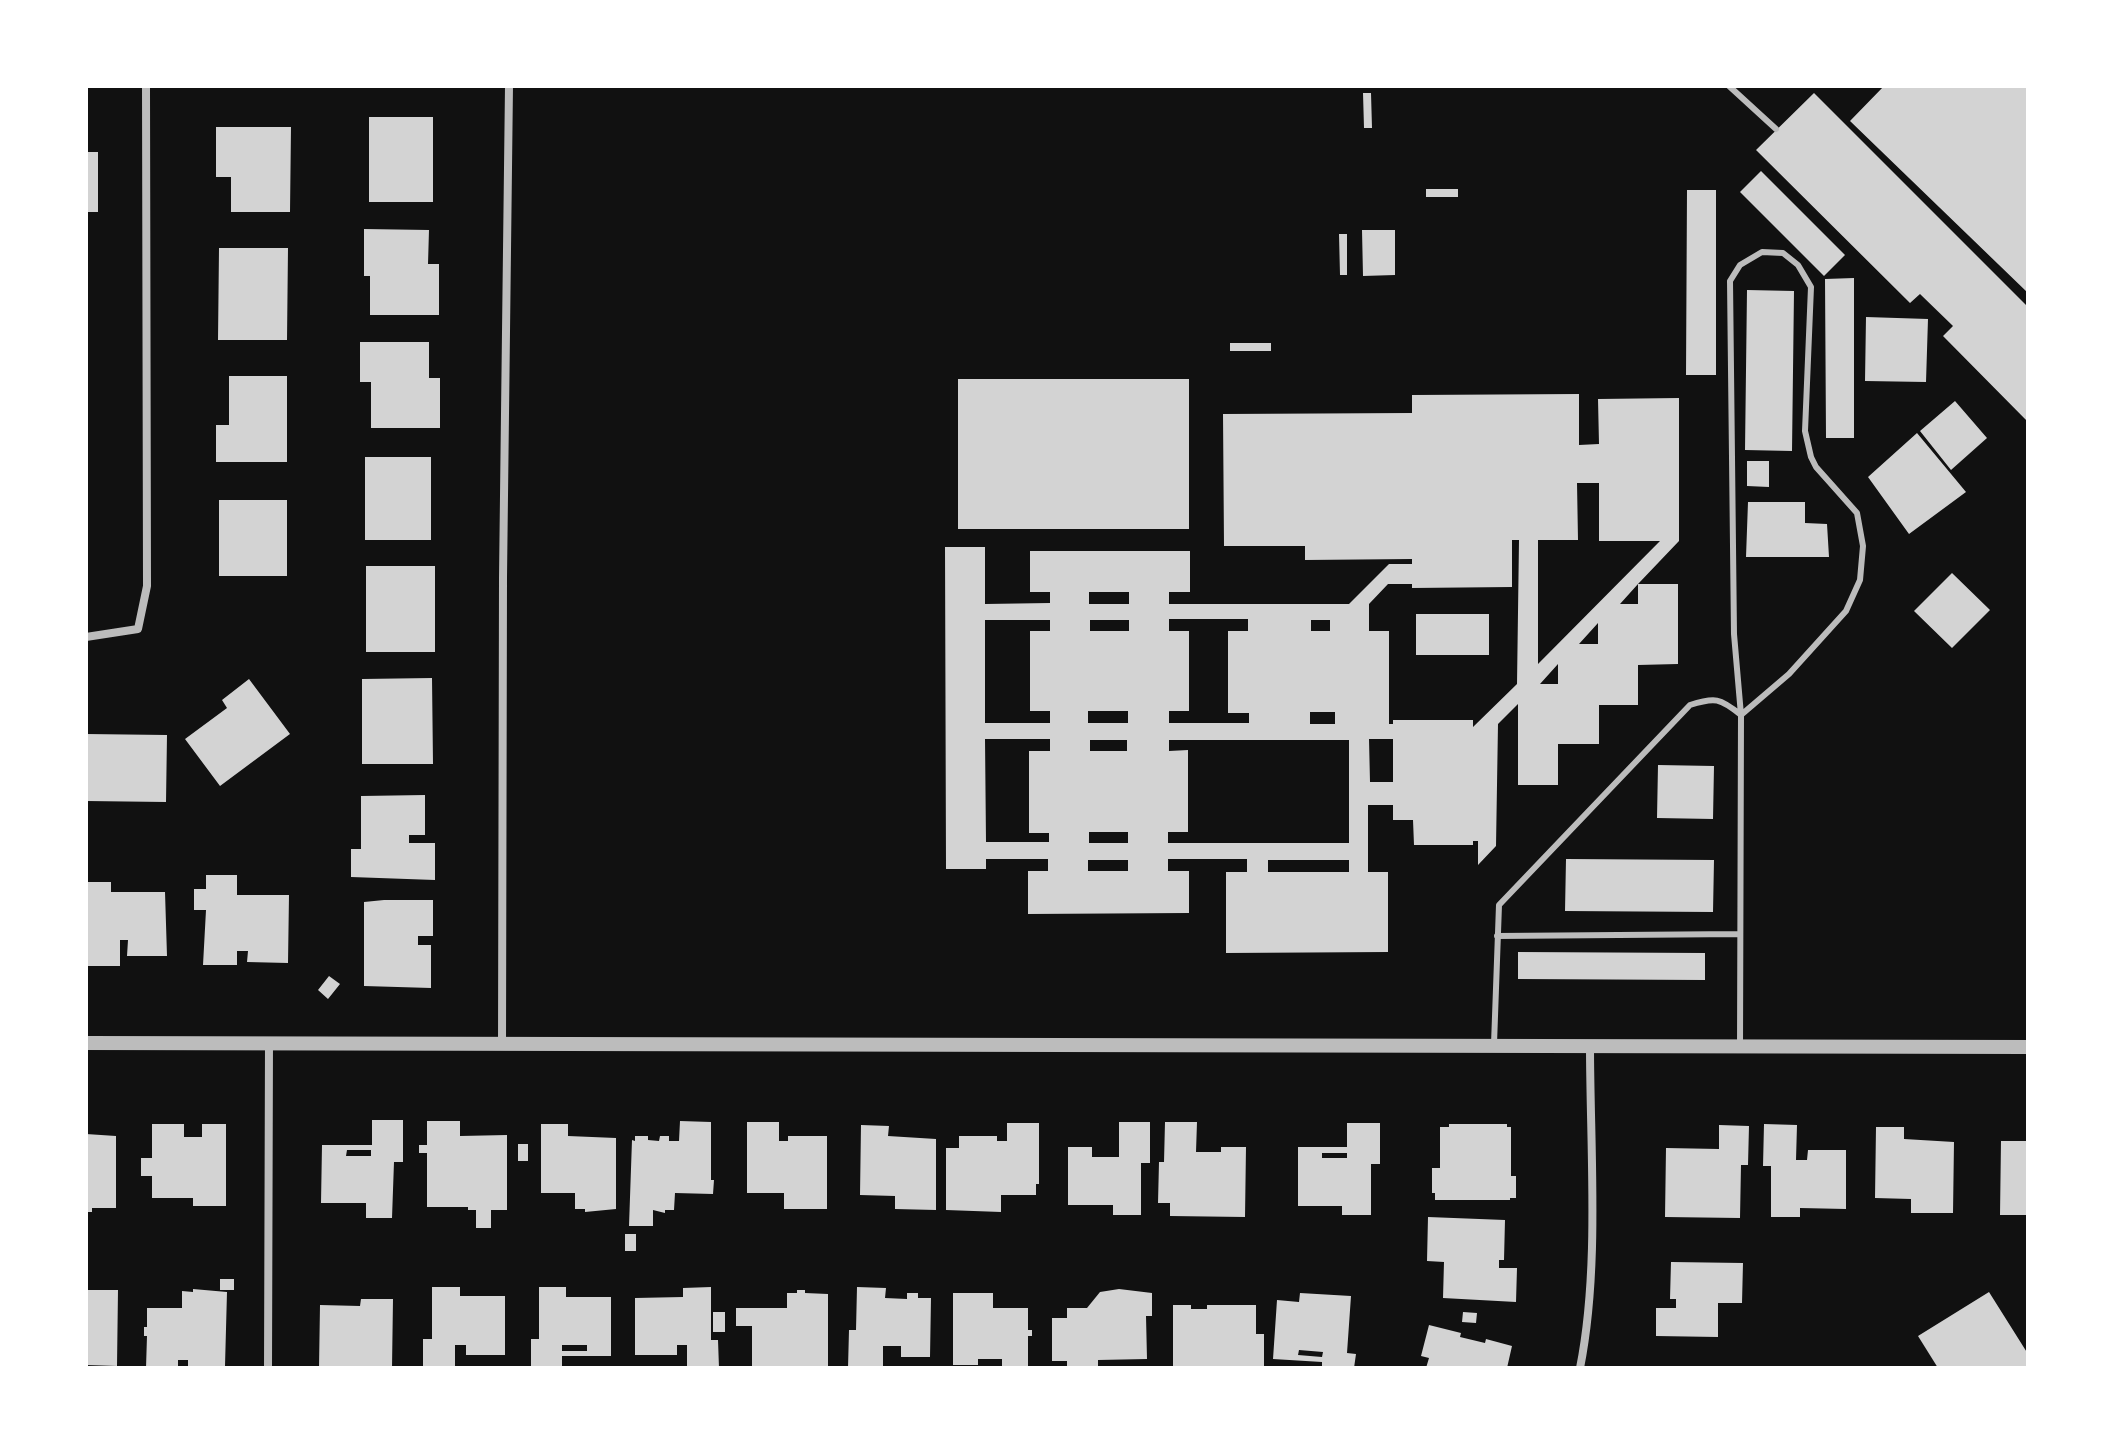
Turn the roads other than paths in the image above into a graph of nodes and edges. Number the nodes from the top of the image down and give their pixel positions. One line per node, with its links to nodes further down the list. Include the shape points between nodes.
1 (146, 86): 5 (street, via 147,586 138,629)
2 (509, 86): 11 (street)
3 (1729, 86): 4 (lane)
4 (1776, 129)
5 (86, 637)
6 (1741, 715): 6 (lane, via 1789,674 1846,611 1860,580 1863,546 1857,513 1811,457 1805,431 1811,287 1783,253 1762,252 1740,265 1730,281 1734,634); 7 (lane); 8 (lane, via 1710,698 1690,705 1499,905)
7 (1740, 934): 8 (lane); 14 (lane)
8 (1497, 936): 12 (lane)
9 (86, 1043): 10 (street)
10 (269, 1043): 11 (street); 16 (street)
11 (502, 1044): 12 (street)
12 (1494, 1045): 13 (street)
13 (1590, 1046): 14 (street); 17 (street, via 1590,1255)
14 (1740, 1046): 15 (street)
15 (2028, 1047)
16 (268, 1368)
17 (1580, 1368)

